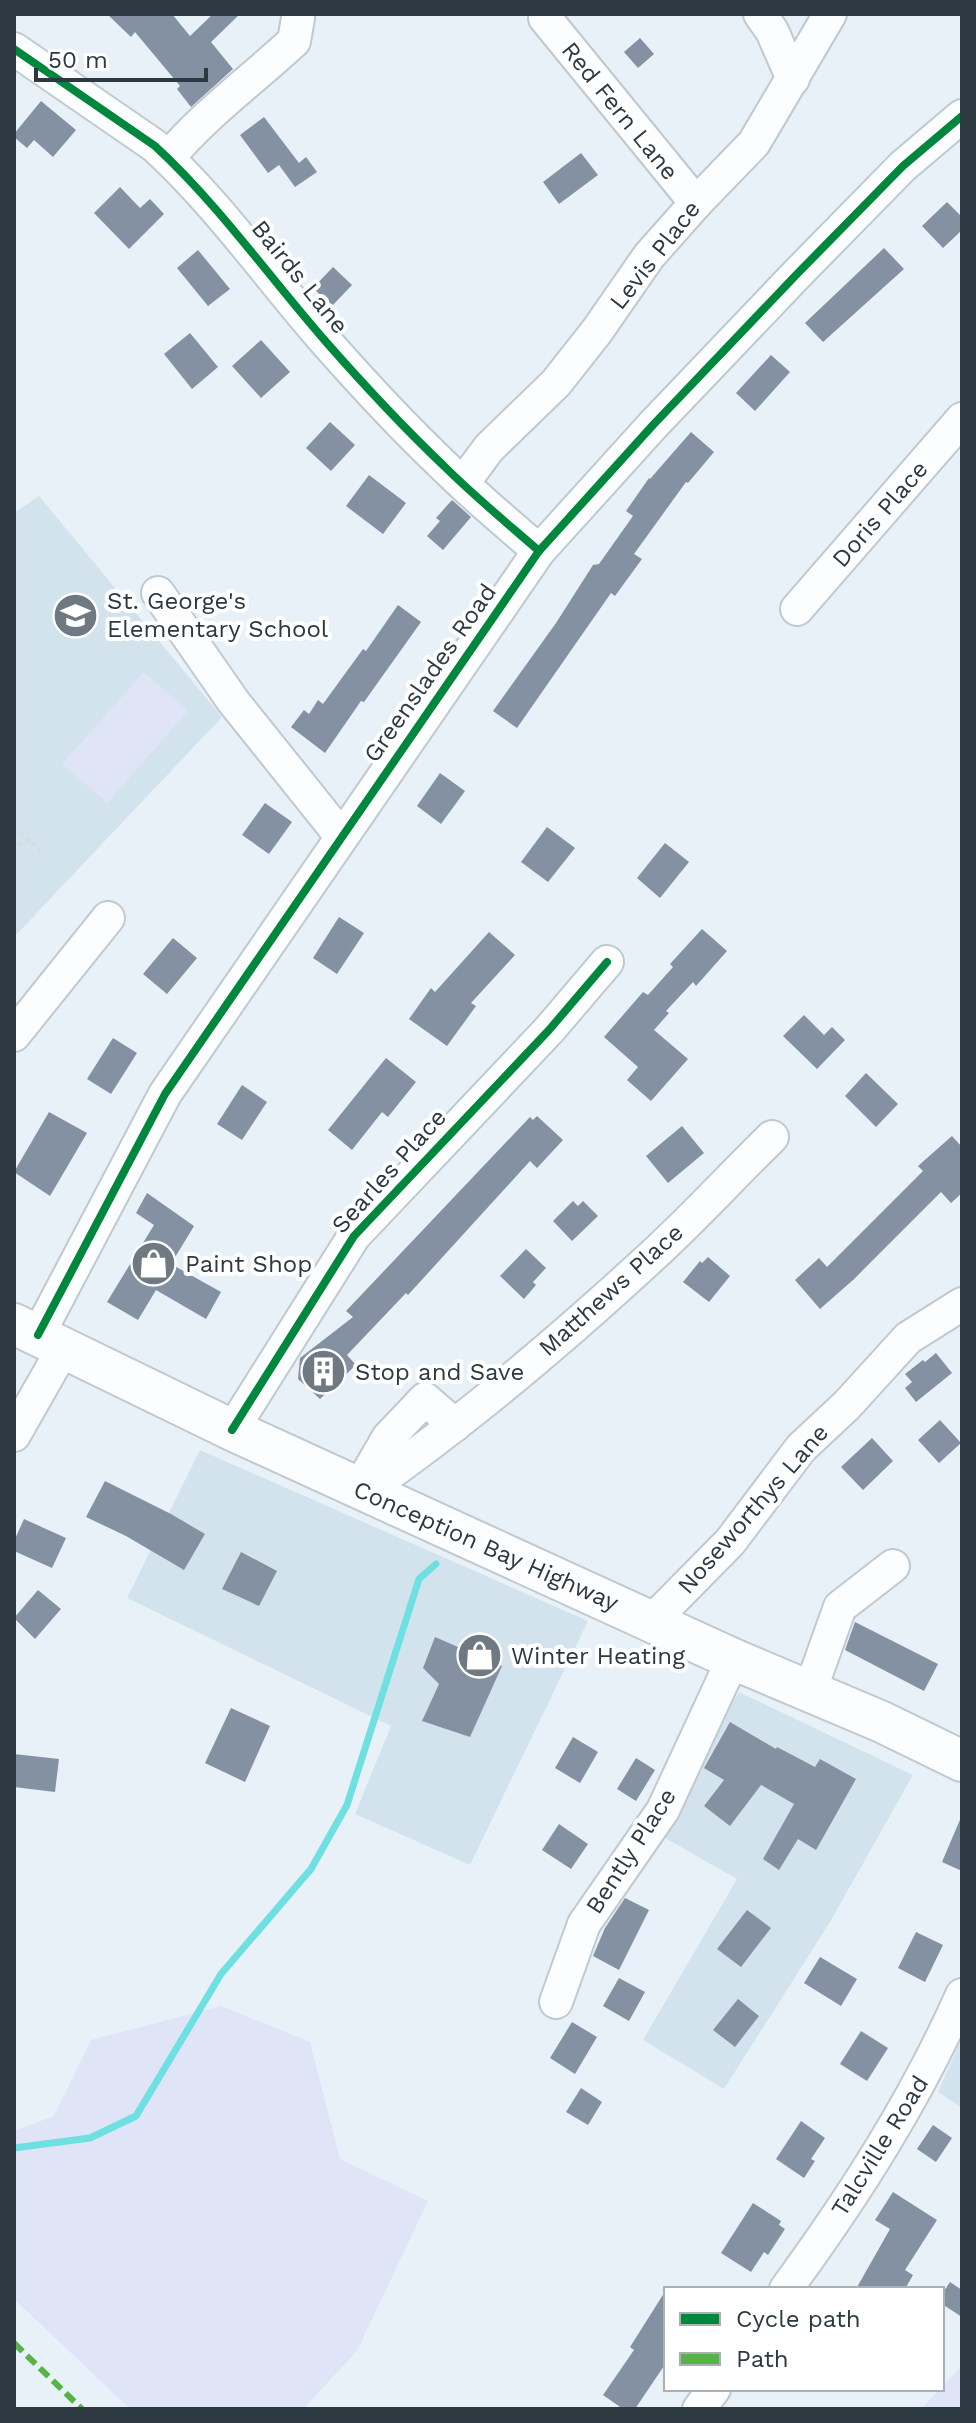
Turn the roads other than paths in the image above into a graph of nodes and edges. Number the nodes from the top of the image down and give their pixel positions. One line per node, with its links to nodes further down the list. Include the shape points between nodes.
1 (760, 14): 6 (street)
2 (830, 14): 6 (street, Levis Place)
3 (298, 18): 8 (street, via 294,41)
4 (545, 18): 9 (street, Red Fern Lane)
5 (14, 49): 8 (street, Bairds Lane)
6 (793, 79): 9 (street, Levis Place, via 754,143)
7 (962, 116): 12 (street, Greenslades Road, via 903,166 797,274)
8 (168, 158): 11 (street, Bairds Lane, via 233,227 326,342)
9 (696, 203): 11 (street, Levis Place, via 649,256 556,383 489,448)
10 (962, 419): 14 (street, Doris Place)
11 (463, 483): 12 (street, Bairds Lane)
12 (539, 551): 15 (street, Greenslades Road)
13 (158, 593): 15 (street, via 233,701)
14 (797, 609)
15 (341, 836): 21 (street, Greenslades Road, via 165,1094)
16 (108, 918): 18 (street)
17 (607, 962): 22 (street, Searles Place, via 354,1236)
18 (14, 1035)
19 (772, 1137): 24 (street, Matthews Place, via 651,1257 455,1425)
20 (962, 1304): 26 (street, Noseworthys Lane, via 908,1338 801,1448 730,1542)
21 (38, 1336): 22 (main road, Conception Bay Highway); 23 (street, Greenslades Road)
22 (232, 1430): 24 (main road, Conception Bay Highway)
23 (14, 1435)
24 (362, 1490): 26 (main road, Conception Bay Highway)
25 (893, 1566): 28 (street, via 840,1607)
26 (652, 1621): 27 (main road, Conception Bay Highway)
27 (733, 1659): 28 (main road, Conception Bay Highway); 31 (street, Bently Place, via 663,1810 584,1924)
28 (810, 1691): 29 (main road, Conception Bay Highway)
29 (962, 1761)
30 (962, 1995): 32 (street, Talcville Road, via 895,2126)
31 (556, 2002)
32 (787, 2287)
33 (712, 2391): 34 (street)
34 (699, 2409)

